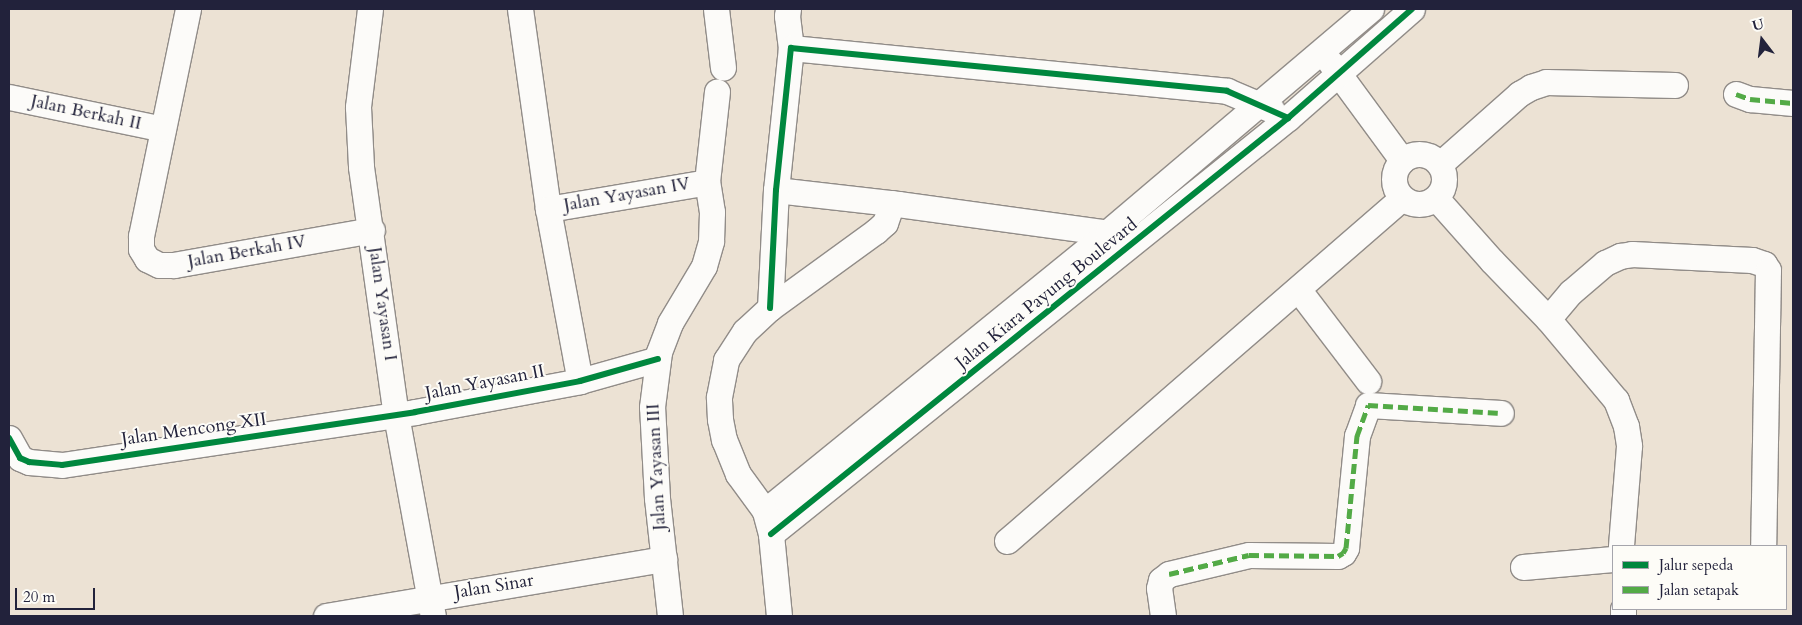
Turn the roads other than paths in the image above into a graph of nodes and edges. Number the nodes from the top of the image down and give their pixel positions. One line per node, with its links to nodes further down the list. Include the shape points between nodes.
1 (188, 9): 18 (street)
2 (370, 9): 27 (street, Jalan Yayasan I, via 358,132)
3 (520, 9): 26 (street)
4 (716, 9): 21 (street, Jalan Yayasan III, via 720,80)
5 (788, 9): 9 (street)
6 (1371, 9): 10 (street, Jalan Kiara Payung Boulevard)
7 (1412, 9): 8 (street, Jalan Kiara Payung Boulevard)
8 (1386, 17): 11 (street, Jalan Kiara Payung Boulevard)
9 (792, 48): 16 (street, via 1227,91); 22 (street)
10 (1323, 52): 11 (street); 16 (street, Jalan Kiara Payung Boulevard)
11 (1340, 74): 17 (street, Jalan Kiara Payung Boulevard); 19 (street)
12 (1675, 85): 20 (street, via 1546,82 1531,87)
13 (1736, 94): 15 (street, via 1750,99)
14 (9, 97): 18 (street, Jalan Berkah II)
15 (1793, 103)
16 (1260, 104): 17 (street); 28 (street, Jalan Kiara Payung Boulevard)
17 (1288, 118): 29 (street, Jalan Kiara Payung Boulevard)
18 (163, 129): 27 (street, Jalan Berkah IV, via 141,236 141,249 147,259 159,265)
19 (1402, 160): 20 (street, via 1422,154 1429,155); 23 (street, via 1394,172 1394,186)
20 (1440, 164): 24 (street, via 1444,175 1443,188)
21 (707, 182): 26 (street, Jalan Yayasan IV); 33 (street, Jalan Yayasan III, via 712,212 711,241 704,266 670,323)
22 (776, 190): 25 (street); 31 (street)
23 (1402, 198): 24 (street, via 1413,204 1425,204); 30 (street)
24 (1436, 198): 32 (street)
25 (892, 203): 28 (street); 31 (street, via 885,223 876,231)
26 (548, 209): 34 (street)
27 (372, 230): 37 (street, Jalan Yayasan I)
28 (1108, 232): 29 (street); 39 (street, Jalan Kiara Payung Boulevard)
29 (1140, 238): 40 (street, Jalan Kiara Payung Boulevard)
30 (1298, 289): 35 (street); 41 (street)
31 (770, 308): 39 (street, via 745,331 726,360 719,397 724,440 738,474)
32 (1548, 319): 42 (street, via 1616,400 1626,426 1629,446); 43 (street, via 1571,292 1605,263 1620,256 1752,260 1764,264 1768,270)
33 (658, 359): 34 (street, Jalan Yayasan II); 45 (street, Jalan Yayasan III, via 652,407 653,447)
34 (580, 381): 37 (street, Jalan Yayasan II)
35 (1368, 381)
36 (1501, 413): 51 (street, via 1368,405 1356,436 1346,548 1343,552 1338,556 1249,555 1169,574 1161,580 1159,588)
37 (396, 415): 38 (street, Jalan Mencong XII, via 62,465 20,458); 47 (street, Jalan Yayasan I)
38 (9, 438)
39 (765, 510): 40 (street)
40 (771, 534): 50 (street)
41 (1007, 541)
42 (1621, 545)
43 (1763, 545)
44 (1612, 559): 46 (street)
45 (664, 560): 47 (street, Jalan Sinar); 49 (street, Jalan Yayasan III)
46 (1523, 567)
47 (431, 607): 48 (street, Jalan Sinar)
48 (326, 616)
49 (670, 616)
50 (779, 616)
51 (1163, 616)

